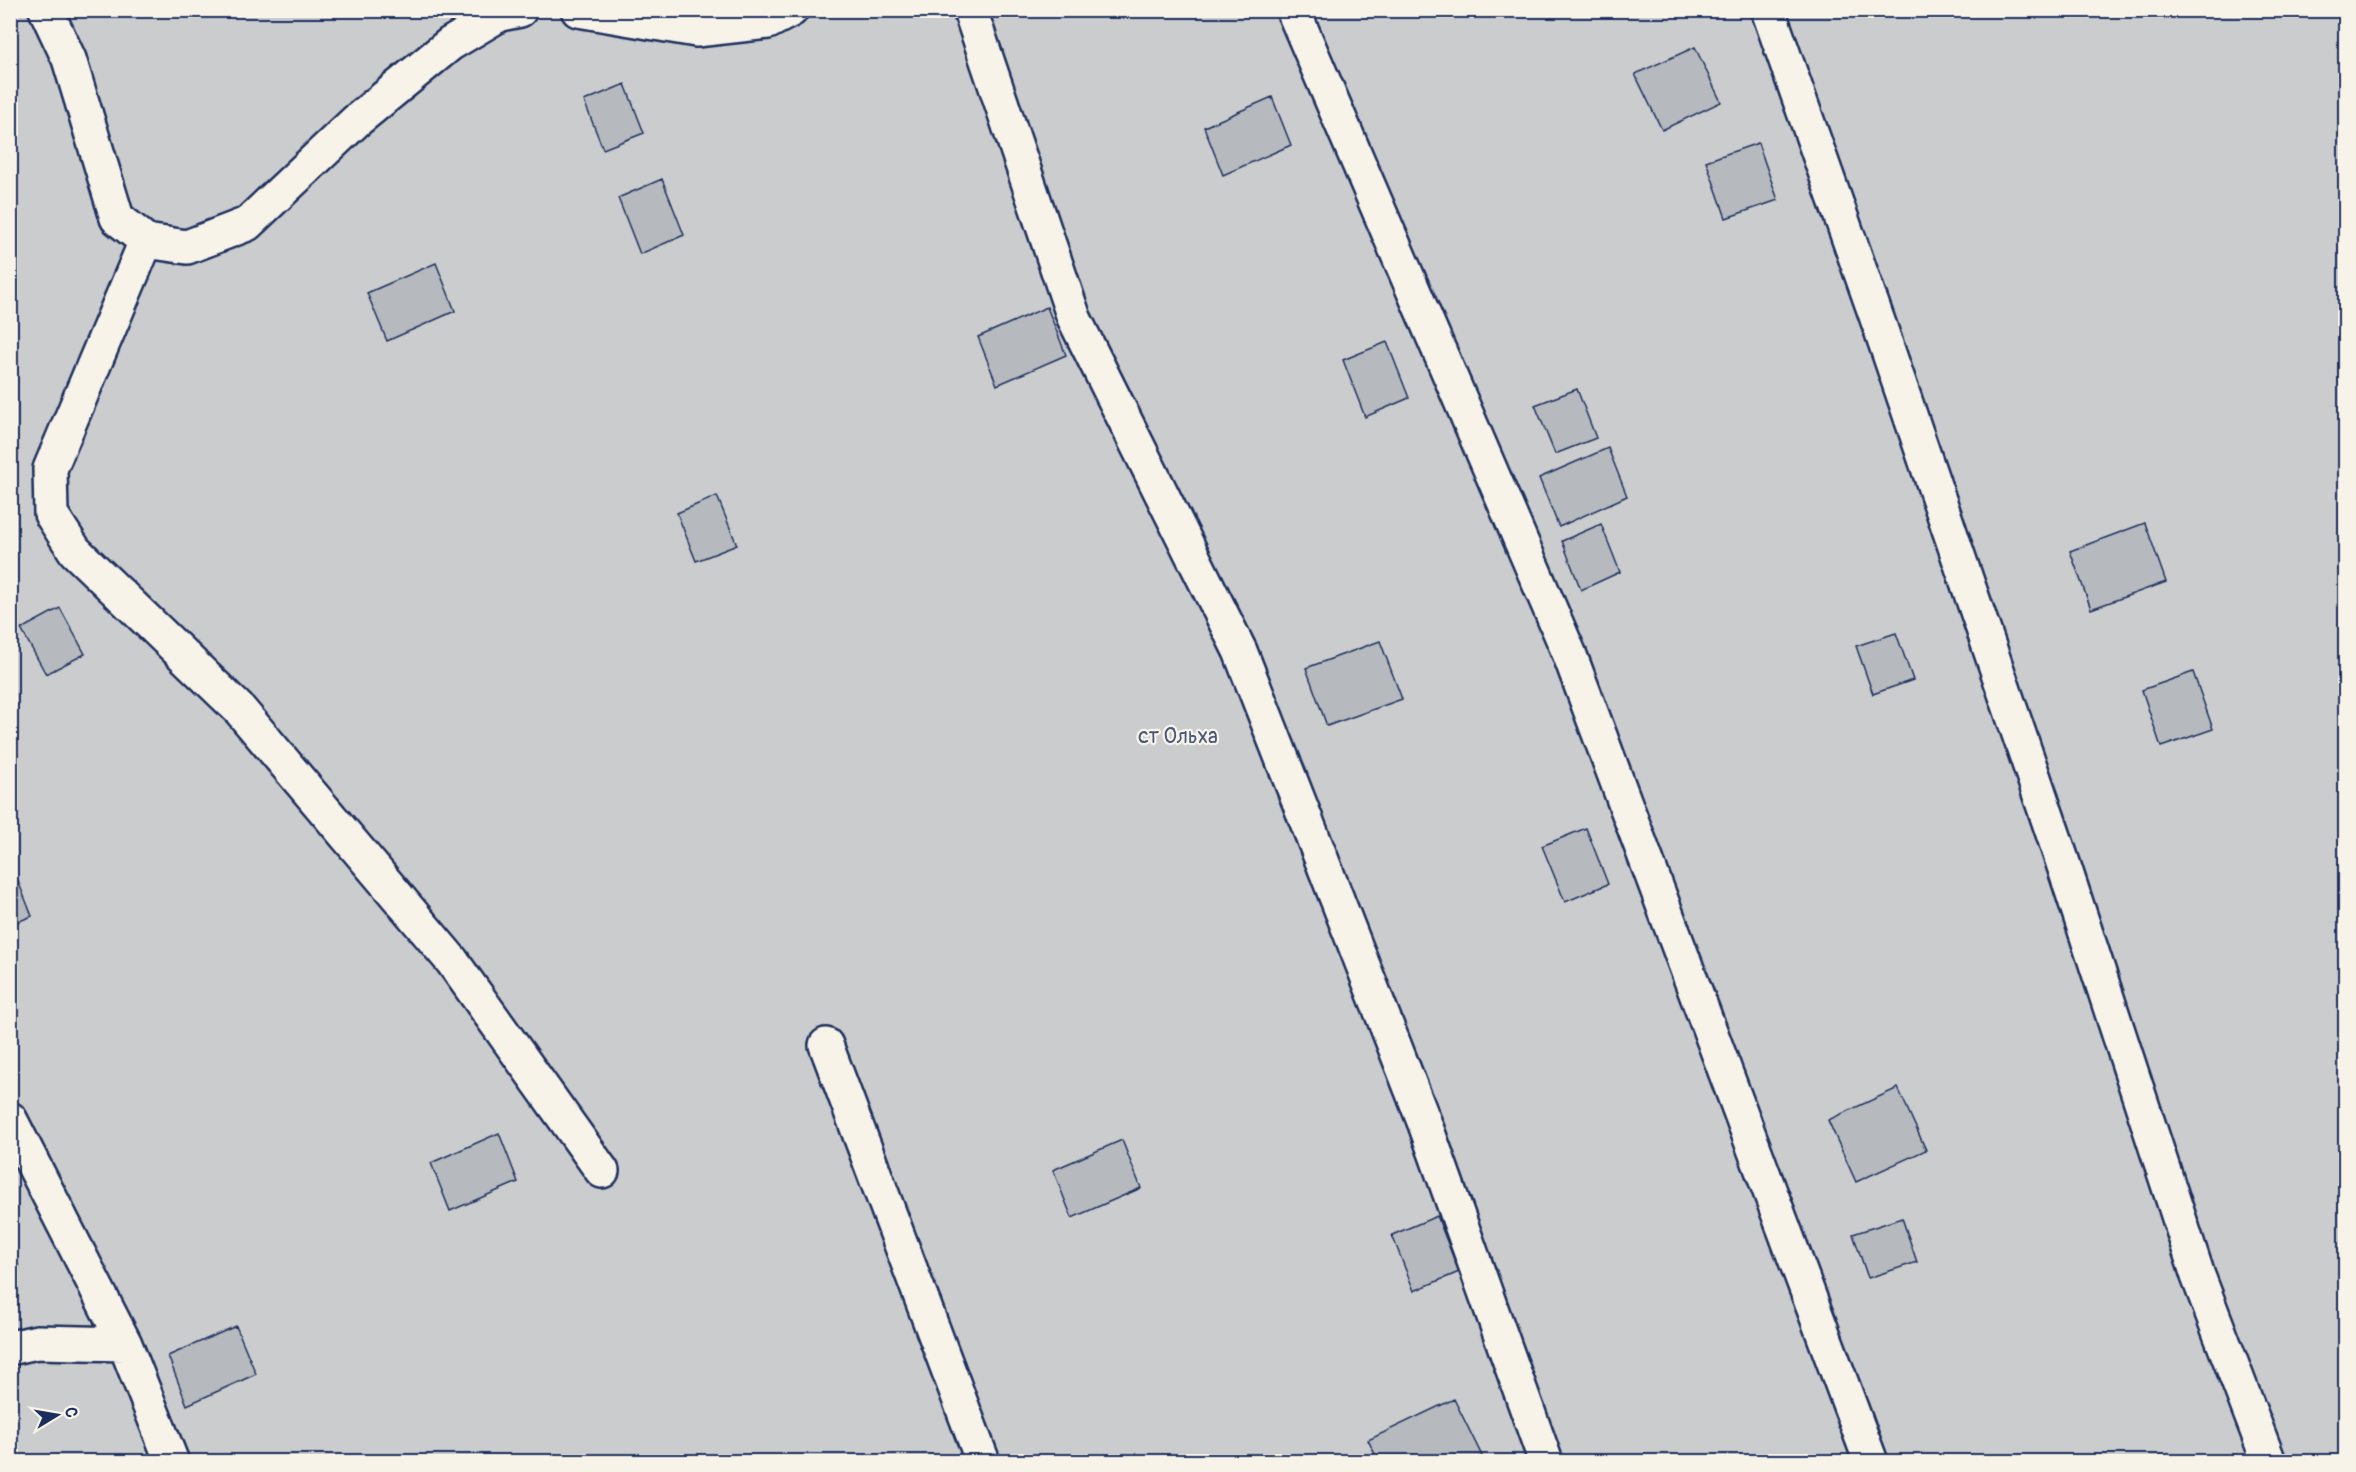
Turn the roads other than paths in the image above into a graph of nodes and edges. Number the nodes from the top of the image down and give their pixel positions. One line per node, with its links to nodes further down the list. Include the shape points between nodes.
1 (46, 10): 8 (lane, via 69,59 117,218)
2 (520, 10): 8 (lane, via 500,14 450,44 356,121 246,224 187,247)
3 (578, 10): 4 (lane, via 696,30 768,21)
4 (791, 10)
5 (970, 10): 16 (lane, via 1074,318 1240,651 1425,1124)
6 (1293, 10): 17 (lane, via 1569,653)
7 (1768, 10): 18 (lane, via 2058,848 2198,1276)
8 (146, 241): 11 (lane, via 50,469 51,514 75,551 240,710 452,961)
9 (826, 1044): 15 (lane)
10 (10, 1119): 12 (lane)
11 (602, 1171)
12 (125, 1344): 13 (lane, via 37,1342); 14 (lane)
13 (10, 1348)
14 (172, 1461)
15 (983, 1461)
16 (1546, 1461)
17 (1871, 1461)
18 (2269, 1461)

